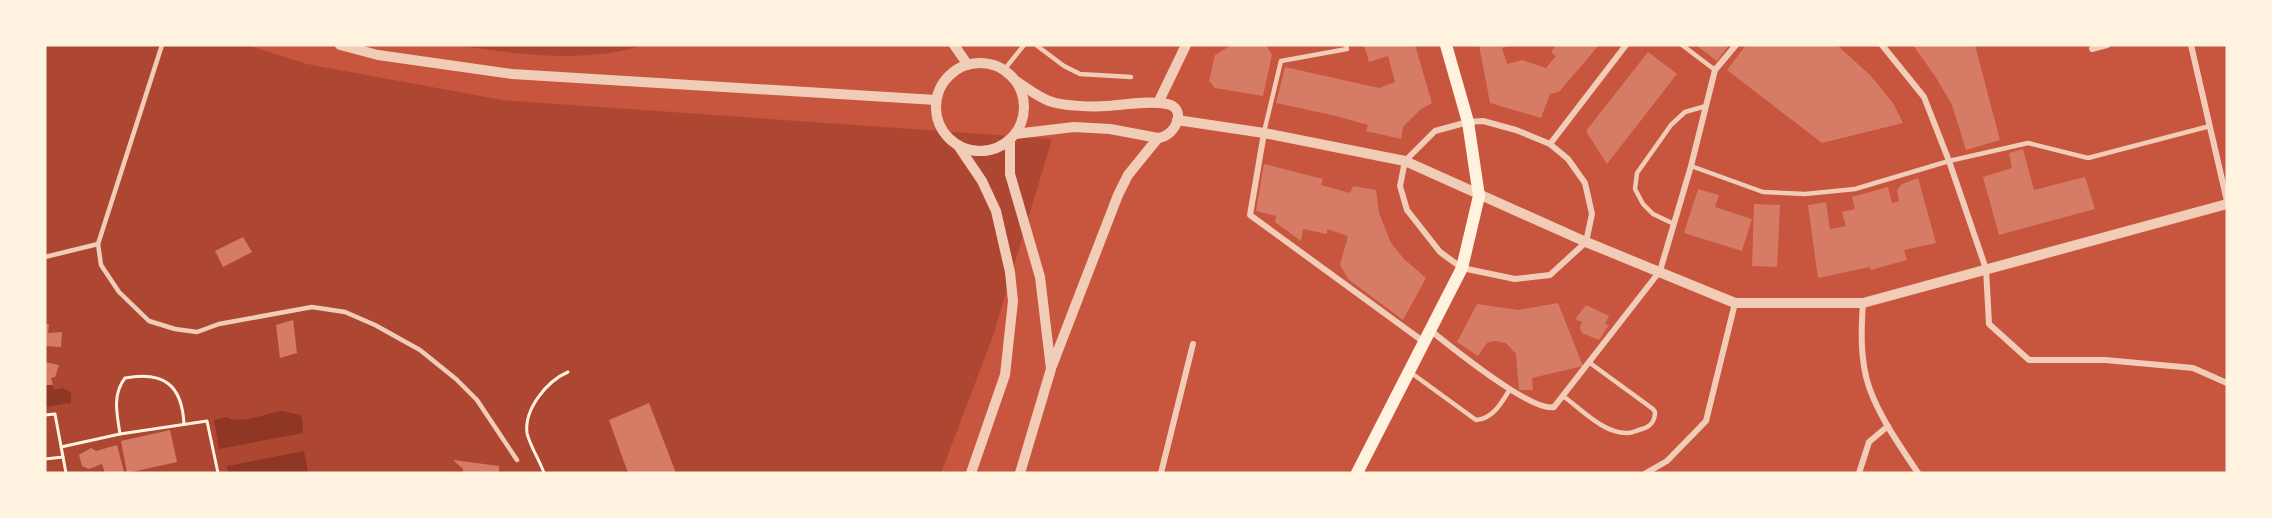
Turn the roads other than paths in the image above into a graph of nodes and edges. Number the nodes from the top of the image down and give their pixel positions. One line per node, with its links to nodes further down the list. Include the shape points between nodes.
1 (162, 45): 39 (lane)
2 (340, 45): 21 (street, via 378,55 512,74)
3 (954, 45): 16 (street)
4 (1024, 45): 17 (lane)
5 (1036, 45): 19 (lane, via 1080,74)
6 (1186, 45): 22 (street)
7 (1346, 45): 27 (lane, via 1347,49 1281,61)
8 (1446, 45): 25 (main road)
9 (1626, 45): 30 (street)
10 (1682, 45): 18 (lane)
11 (1736, 45): 18 (street)
12 (1882, 45): 33 (street, via 1924,97)
13 (2107, 45): 15 (street)
14 (2191, 45): 26 (street)
15 (2092, 49)
16 (968, 64): 17 (street, via 989,64); 21 (street, via 949,75)
17 (1004, 70): 20 (street)
18 (1715, 70): 23 (street)
19 (1131, 77)
20 (1016, 81): 22 (street, via 1053,102 1106,106); 28 (street, via 1024,111)
21 (936, 100): 31 (street, via 939,125)
22 (1158, 103): 24 (street, via 1173,105)
23 (1706, 106): 34 (street); 37 (lane, via 1685,112 1671,125 1637,173 1635,189 1643,204)
24 (1177, 120): 27 (street); 29 (street, via 1171,133)
25 (1468, 122): 30 (street, via 1483,121); 32 (street, via 1435,131); 35 (main road)
26 (2210, 126): 33 (lane, via 2088,158 2028,143); 36 (street)
27 (1264, 133): 32 (street); 47 (street, via 1250,215)
28 (1013, 137): 29 (street, via 1074,127); 31 (street, via 1002,146 981,152); 50 (street, via 1010,174 1040,277)
29 (1158, 138): 50 (street, via 1128,175 1118,195)
30 (1550, 144): 38 (street, via 1568,159 1585,183 1593,214)
31 (959, 147): 57 (street, via 996,211 1010,272 1012,301 1005,375)
32 (1405, 161): 35 (street); 41 (street, via 1400,186 1407,210 1440,252)
33 (1949, 161): 34 (lane, via 1855,189 1805,195 1763,192); 42 (street)
34 (1691, 166): 37 (street)
35 (1479, 196): 38 (street); 41 (main road)
36 (2227, 202): 42 (street)
37 (1674, 224): 43 (street)
38 (1586, 242): 41 (street, via 1550,274 1515,279); 43 (street)
39 (98, 244): 40 (lane); 56 (lane, via 101,265 119,292 149,321 175,329 197,332 219,324 312,307 345,312 375,325 420,350 456,379 477,400)
40 (45, 257)
41 (1462, 268): 46 (main road)
42 (1986, 269): 45 (street); 52 (street, via 1989,324 2029,360 2105,360 2193,368)
43 (1660, 271): 44 (street); 49 (street)
44 (1735, 303): 45 (street); 61 (street, via 1706,421 1667,461)
45 (1863, 303): 55 (street, via 1860,336 1869,386)
46 (1430, 330): 47 (main road); 53 (street)
47 (1424, 342): 51 (main road)
48 (1193, 344): 59 (street)
49 (1590, 363): 54 (street); 54 (lane, via 1653,409 1648,427 1628,433 1605,427)
50 (1051, 369): 58 (street)
51 (1408, 371): 53 (lane, via 1476,420 1498,408); 60 (main road)
52 (2227, 383)
53 (1510, 389): 54 (street, via 1549,409)
54 (1563, 396)
55 (1888, 426): 62 (street, via 1869,442); 63 (street)
56 (517, 460)
57 (971, 473)
58 (1020, 473)
59 (1161, 473)
60 (1357, 473)
61 (1646, 473)
62 (1859, 473)
63 (1918, 473)

